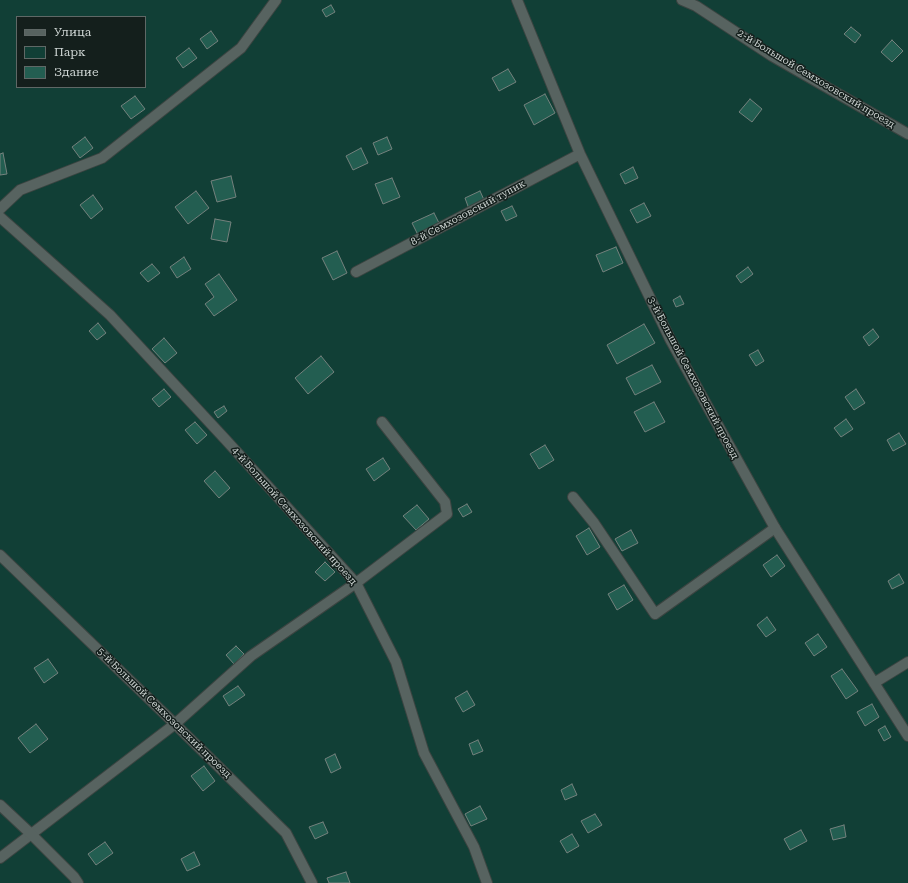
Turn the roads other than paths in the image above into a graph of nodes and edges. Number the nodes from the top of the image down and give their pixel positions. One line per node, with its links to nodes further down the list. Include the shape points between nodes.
1 (276, 0): 7 (street, via 241,48 102,158 20,190)
2 (517, 0): 6 (street, 3-й Большой Семхозовский проезд)
3 (682, 0): 4 (street, 2-й Большой Семхозовский проезд)
4 (700, 3): 5 (street, 2-й Большой Семхозовский проезд, via 772,56)
5 (908, 134)
6 (580, 154): 9 (street, 8-й Семхозовский тупик); 12 (street, 3-й Большой Семхозовский проезд, via 670,339)
7 (0, 209)
8 (0, 217): 14 (street, 4-й Большой Семхозовский проезд, via 110,315)
9 (356, 272)
10 (382, 422): 14 (street, via 445,502 447,514)
11 (573, 497): 12 (street, via 594,523 655,614)
12 (775, 528): 16 (street, 3-й Большой Семхозовский проезд)
13 (0, 555): 17 (street, 5-й Большой Семхозовский проезд)
14 (356, 583): 17 (street, via 251,656); 24 (street, 4-й Большой Семхозовский проезд, via 396,662 424,752 474,847)
15 (908, 662): 16 (street)
16 (874, 683): 18 (street, 3-й Большой Семхозовский проезд)
17 (176, 724): 20 (street); 23 (street, 5-й Большой Семхозовский проезд, via 286,834)
18 (908, 736)
19 (0, 805): 20 (street)
20 (31, 834): 21 (street); 22 (street)
21 (0, 858)
22 (78, 883)
23 (312, 883)
24 (487, 883)

